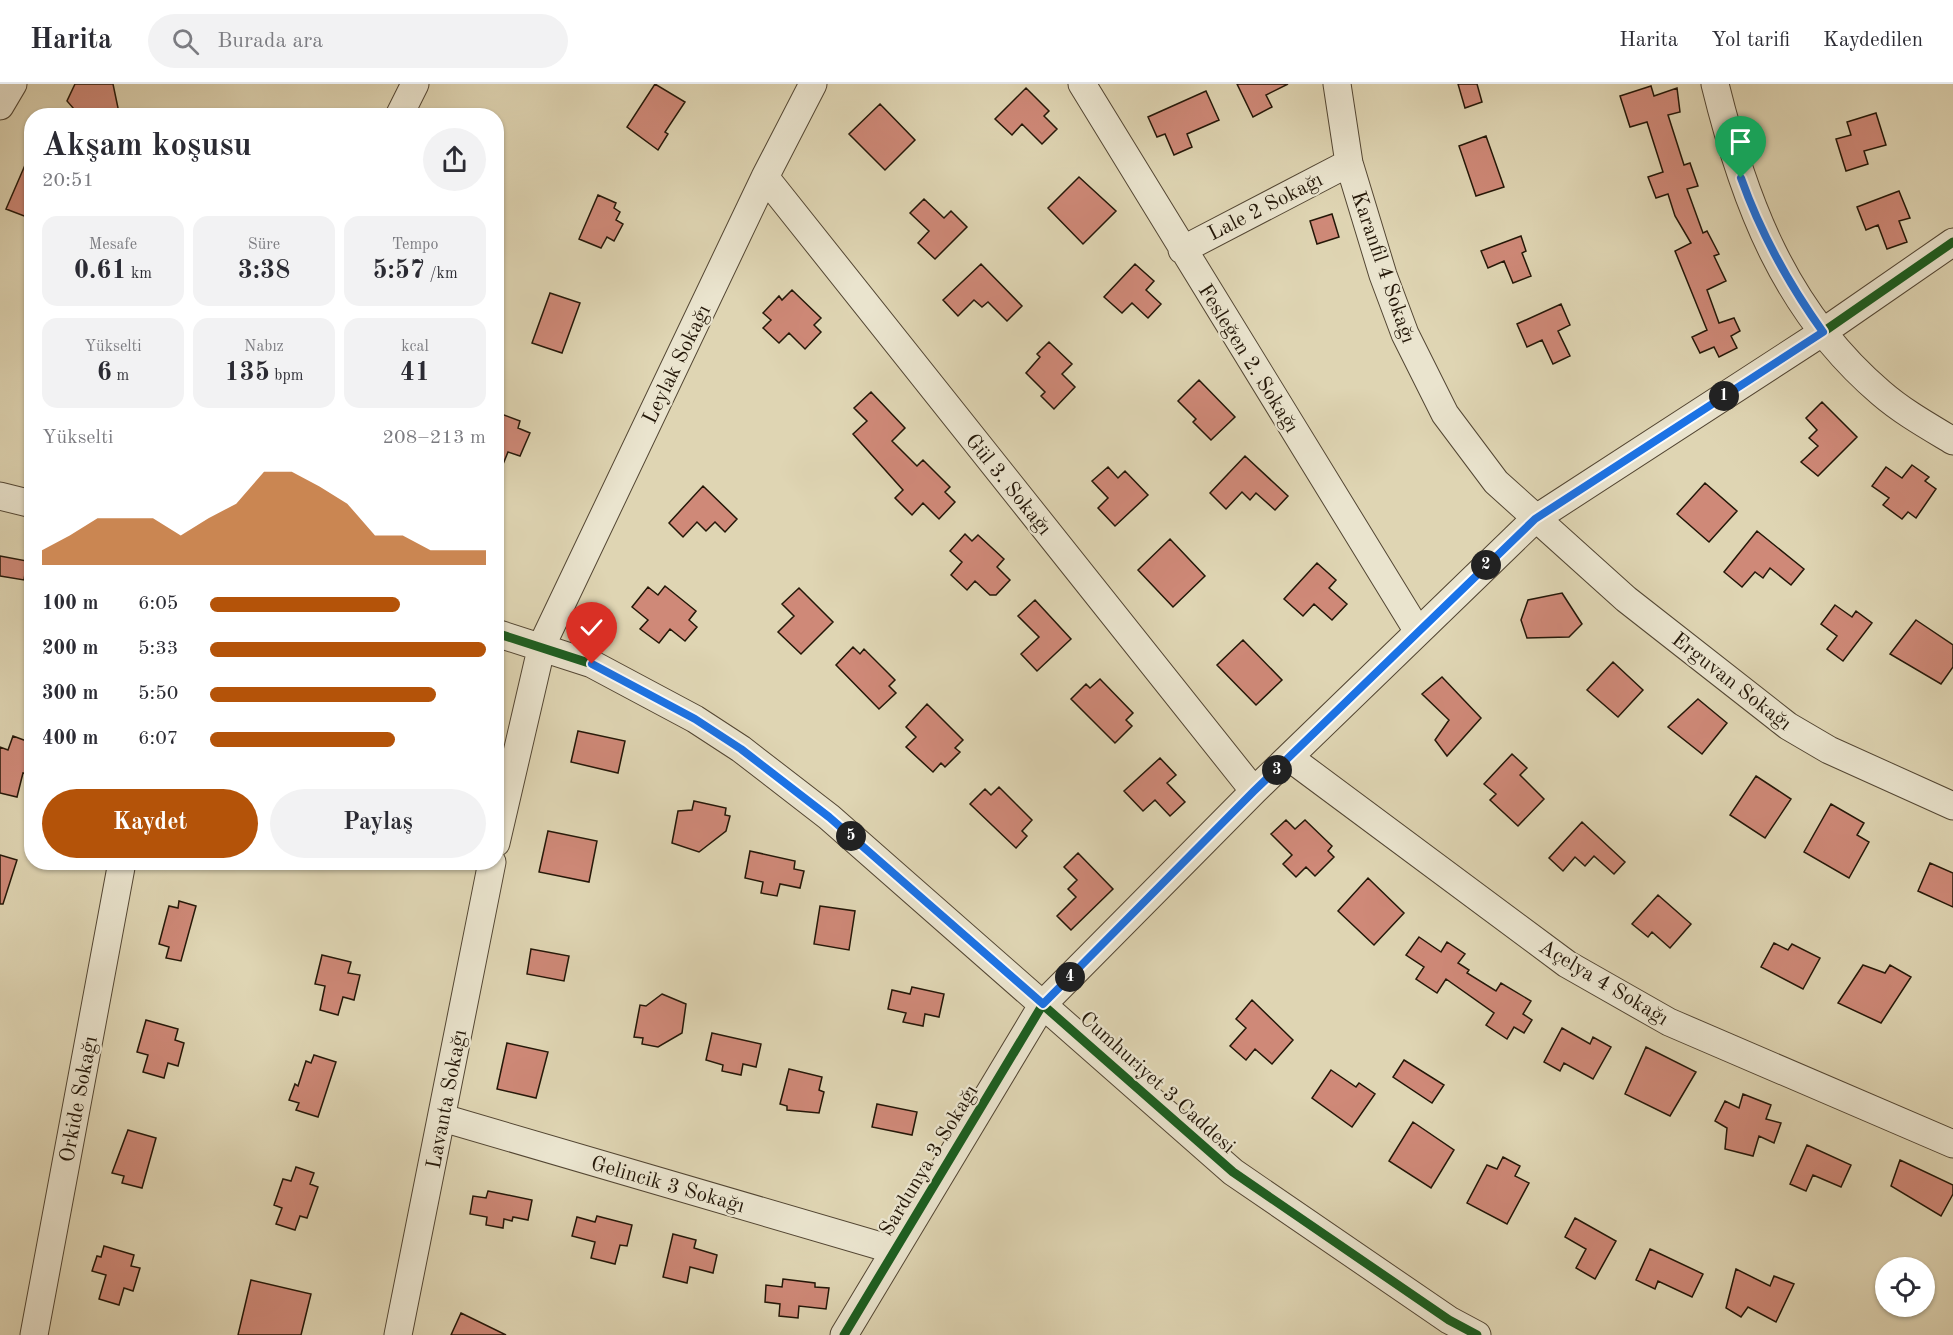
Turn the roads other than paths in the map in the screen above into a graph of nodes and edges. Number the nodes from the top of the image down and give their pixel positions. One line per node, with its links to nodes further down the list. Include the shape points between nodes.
1 (14, 84): 7 (street)
2 (415, 84): 8 (street)
3 (813, 84): 10 (street, Leylak Sokağı)
4 (1082, 84): 12 (street, Fesleğen 2. Sokağı)
5 (1337, 84): 9 (street, Karanfil 4 Sokağı)
6 (1715, 84): 13 (street, via 1756,220 1776,261)
7 (0, 106)
8 (403, 108)
9 (1349, 163): 12 (street, Lale 2 Sokağı); 17 (street, Karanfil 4 Sokağı, via 1383,275 1431,388 1466,444 1496,482)
10 (765, 177): 20 (street, Leylak Sokağı); 22 (street, Gül 3. Sokağı)
11 (1953, 242): 13 (street, Sardunya 3 Sokağı)
12 (1182, 250): 18 (street, Fesleğen 2. Sokağı)
13 (1823, 332): 14 (street, via 1881,393); 17 (street, Sardunya 3 Sokağı)
14 (1953, 441)
15 (0, 496): 16 (street)
16 (24, 502)
17 (1535, 519): 18 (street, Sardunya 3 Sokağı); 23 (street, Erguvan Sokağı, via 1626,599 1788,726 1829,750)
18 (1417, 630): 21 (street, Sardunya 3 Sokağı)
19 (504, 635): 20 (street, Cumhuriyet 3 Caddesi)
20 (542, 645): 24 (street); 27 (street, Cumhuriyet 3 Caddesi, via 602,669 695,719 741,749 829,817)
21 (1290, 759): 22 (street, Sardunya 3 Sokağı); 29 (street, Açelya 4 Sokağı, via 1567,964 1669,1022)
22 (1254, 791): 27 (street, Sardunya 3 Sokağı)
23 (1953, 806)
24 (504, 809)
25 (121, 870): 31 (street, Orkide Sokağı)
26 (490, 870): 28 (street, Lavanta Sokağı)
27 (1043, 1004): 30 (street, Sardunya 3 Sokağı); 34 (street, Cumhuriyet 3 Caddesi, via 1233,1172)
28 (442, 1118): 30 (street, Gelincik 3 Sokağı); 32 (street, Lavanta Sokağı)
29 (1953, 1144)
30 (894, 1250): 33 (street, Sardunya 3 Sokağı)
31 (34, 1335)
32 (398, 1335)
33 (844, 1335)
34 (1476, 1335)

